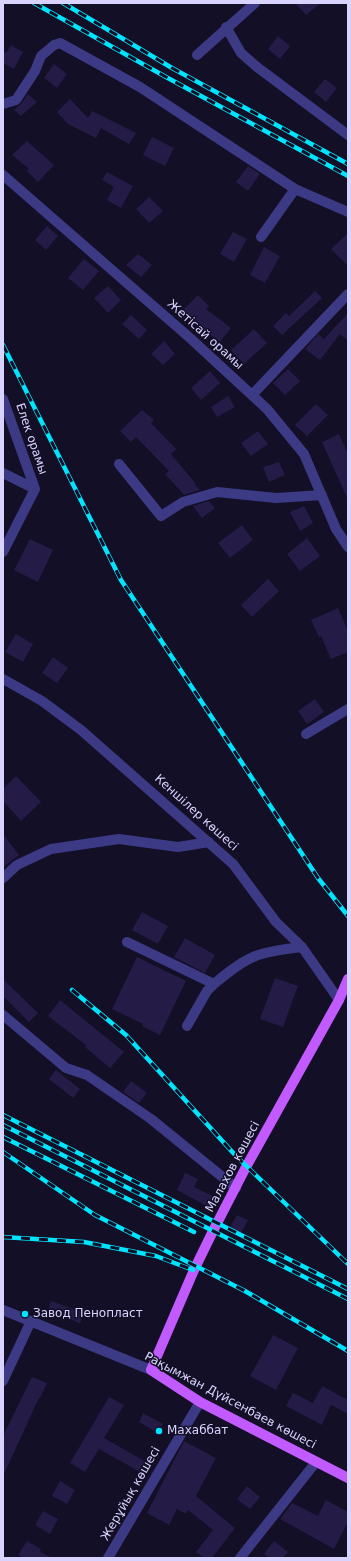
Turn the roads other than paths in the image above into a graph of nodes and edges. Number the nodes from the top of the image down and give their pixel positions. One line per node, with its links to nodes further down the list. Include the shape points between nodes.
1 (255, 3): 2 (street)
2 (226, 27): 3 (street); 5 (street, via 246,58)
3 (197, 55)
4 (3, 104): 7 (street, via 16,100 35,71 41,56 60,43 140,87)
5 (348, 135)
6 (3, 175): 11 (street, Жетісай орамы)
7 (295, 189): 8 (street); 9 (street)
8 (348, 212)
9 (261, 237)
10 (348, 294): 11 (street)
11 (252, 395): 16 (street, Жетісай орамы, via 304,454)
12 (3, 399): 15 (street, Елек орамы)
13 (119, 464): 16 (street, via 161,516 183,502 216,492 276,498)
14 (3, 473): 15 (street)
15 (35, 489): 18 (street, Елек орамы)
16 (322, 495): 17 (street, Жетісай орамы, via 336,529)
17 (347, 542)
18 (3, 552)
19 (3, 680): 22 (street, Кеншілер көшесі, via 42,701 81,730)
20 (348, 709): 21 (street)
21 (306, 734)
22 (209, 842): 23 (street, via 178,847 119,839 51,849 17,865); 25 (street, Кеншілер көшесі, via 233,864 276,922)
23 (3, 878)
24 (127, 942): 27 (street)
25 (302, 947): 27 (street, via 266,951 249,957); 28 (street, Кеншілер көшесі)
26 (348, 980): 28 (main road, Малахов көшесі)
27 (214, 984): 30 (street, via 207,991)
28 (339, 1000): 31 (main road, Малахов көшесі)
29 (3, 1015): 31 (street, via 66,1068 87,1075 151,1119)
30 (187, 1026)
31 (236, 1188): 34 (main road, Малахов көшесі, via 194,1270)
32 (3, 1310): 33 (street, Рақымжан Дүйсенбаев көшесі)
33 (31, 1321): 34 (street, Рақымжан Дүйсенбаев көшесі); 35 (street)
34 (151, 1370): 36 (main road, Рақымжан Дүйсенбаев көшесі)
35 (3, 1381)
36 (200, 1402): 37 (main road, Рақымжан Дүйсенбаев көшесі); 39 (street, Жерұйық көшесі)
37 (316, 1462): 38 (main road, Рақымжан Дүйсенбаев көшесі); 40 (street)
38 (348, 1478)
39 (108, 1558)
40 (240, 1558)

